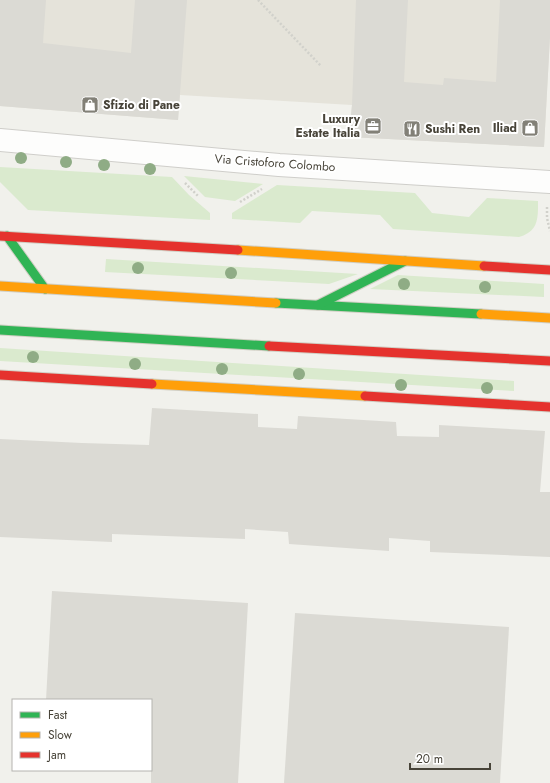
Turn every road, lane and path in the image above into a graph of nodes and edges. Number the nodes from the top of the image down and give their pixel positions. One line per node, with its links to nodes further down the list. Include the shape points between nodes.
1 (258, 0): 2 (path)
2 (321, 66)
3 (0, 140): 4 (street, Via Cristoforo Colombo, via 279,165)
4 (550, 182)
5 (3, 236): 6 (main road); 9 (main road)
6 (405, 261): 7 (main road); 10 (main road)
7 (550, 270)
8 (0, 286): 9 (main road)
9 (45, 289): 10 (main road)
10 (317, 306): 11 (main road)
11 (550, 318)
12 (0, 330): 13 (main road)
13 (550, 361)
14 (0, 375): 15 (main road)
15 (550, 407)

